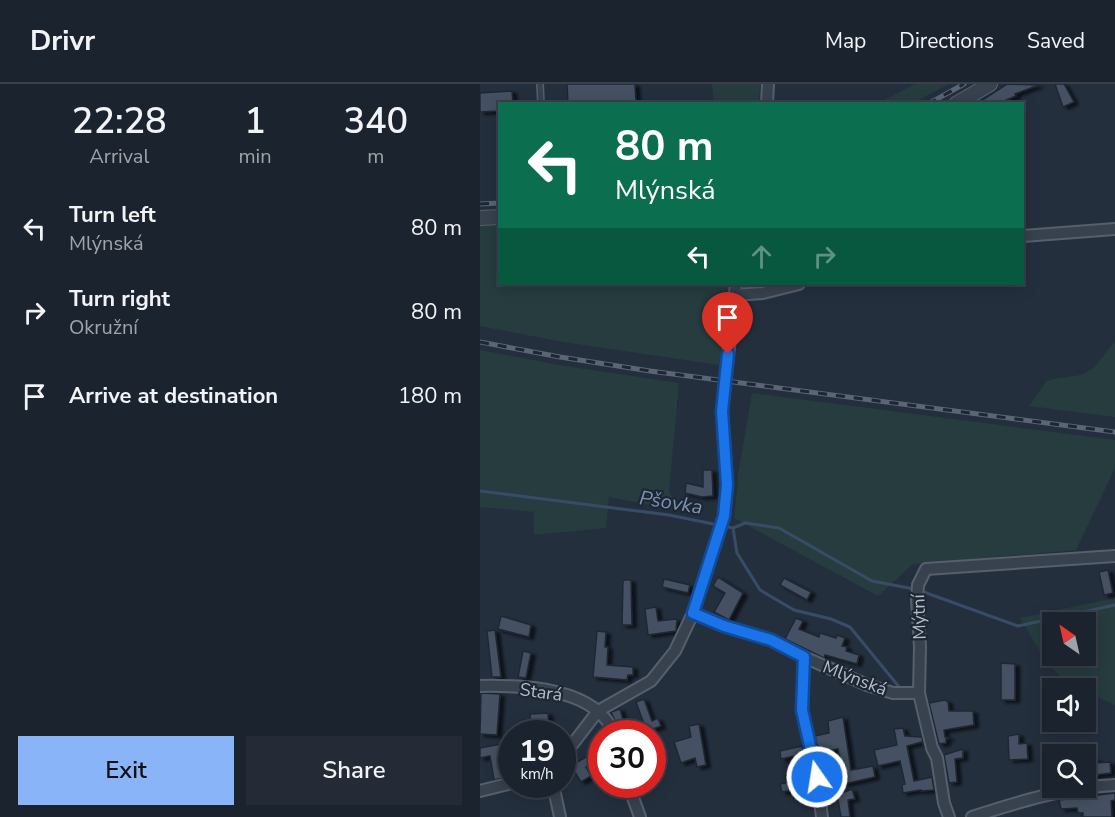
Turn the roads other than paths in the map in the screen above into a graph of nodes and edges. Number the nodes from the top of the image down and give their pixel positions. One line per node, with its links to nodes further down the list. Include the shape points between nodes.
1 (540, 84): 4 (lane)
2 (768, 84): 5 (street)
3 (990, 84): 6 (street)
4 (541, 102)
5 (767, 102)
6 (959, 102)
7 (498, 217): 8 (street)
8 (480, 218)
9 (1115, 230): 10 (street)
10 (1024, 236)
11 (736, 285): 13 (street)
12 (794, 285): 13 (street)
13 (734, 295): 15 (street, via 722,411 727,485 724,516)
14 (1115, 556): 18 (street, Mýtní, via 926,569 918,585 917,600)
15 (693, 613): 16 (street, Mlýnská, via 771,640); 19 (street, via 675,651 651,681)
16 (804, 657): 18 (street, Mlýnská, via 867,685 893,693); 29 (street, via 802,710)
17 (480, 686): 19 (street, Stará, via 569,695)
18 (919, 693): 30 (street, Mýtní, via 938,758)
19 (598, 711): 20 (street); 21 (street)
20 (608, 720)
21 (576, 740)
22 (1115, 785): 31 (street, via 1072,790)
23 (498, 786): 24 (street)
24 (480, 791)
25 (556, 798): 27 (street)
26 (633, 798): 28 (street)
27 (560, 817)
28 (640, 817)
29 (822, 817)
30 (949, 817)
31 (972, 817)

